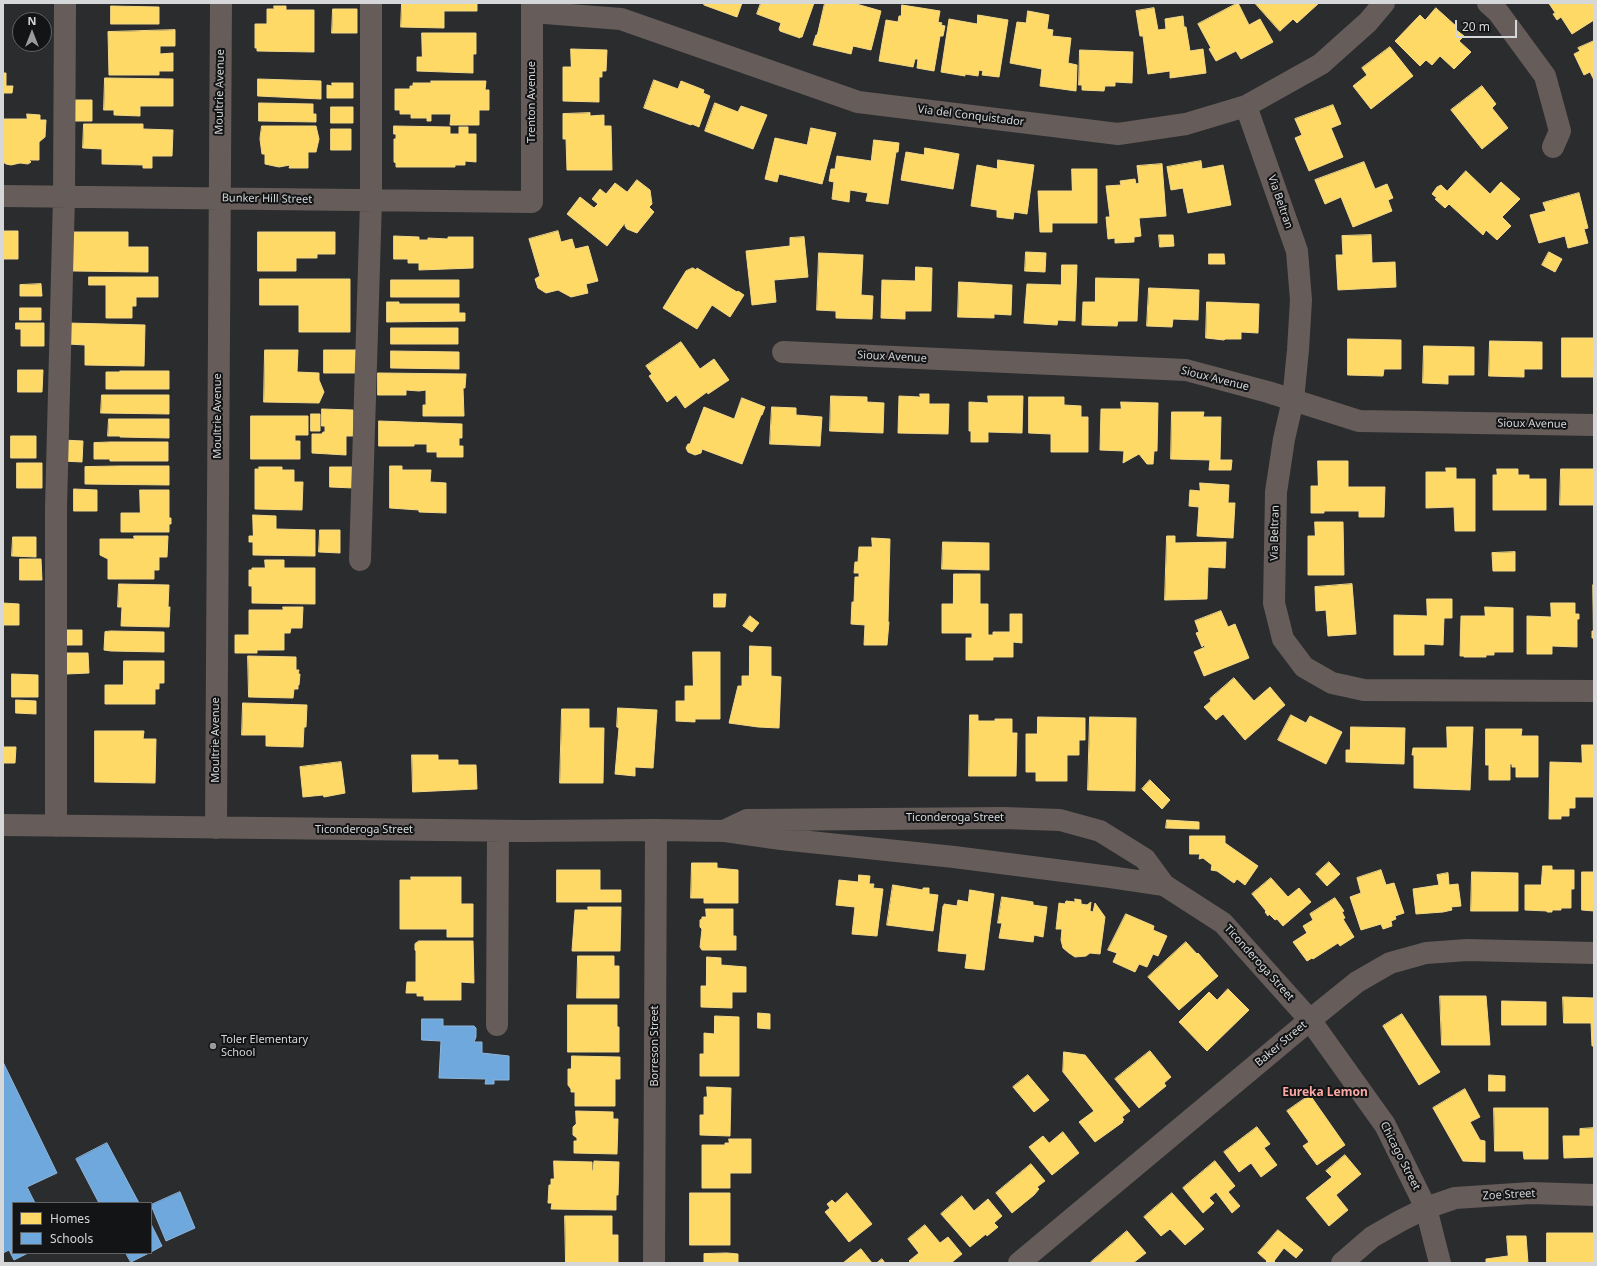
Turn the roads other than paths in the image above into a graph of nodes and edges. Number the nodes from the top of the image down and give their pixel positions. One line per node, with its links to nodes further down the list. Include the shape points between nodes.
1 (65, 3): 10 (street)
2 (221, 3): 11 (street, Moultrie Avenue)
3 (371, 3): 12 (street)
4 (1384, 3): 7 (street, Via del Conquistador, via 1368,22 1321,64)
5 (1488, 3): 8 (street, via 1498,12 1545,76 1560,131)
6 (532, 7): 7 (street, Via del Conquistador, via 621,20 858,102 1118,134 1186,124); 13 (street, Trenton Avenue)
7 (1246, 106): 15 (street, Via Beltran, via 1297,252 1301,300)
8 (1553, 147)
9 (3, 196): 10 (street, Bunker Hill Street)
10 (64, 197): 11 (street, Bunker Hill Street); 20 (street, via 56,508)
11 (219, 198): 12 (street, Bunker Hill Street); 21 (street, Moultrie Avenue)
12 (371, 201): 13 (street, Bunker Hill Street); 17 (street)
13 (532, 202)
14 (783, 352): 15 (street, Sioux Avenue, via 1186,370)
15 (1293, 400): 16 (street, Sioux Avenue, via 1359,421); 18 (street, Via Beltran, via 1276,492 1274,603 1283,640 1304,667 1332,683 1364,690)
16 (1594, 425)
17 (360, 560)
18 (1594, 691)
19 (3, 825): 20 (street, Ticonderoga Street)
20 (56, 826): 21 (street, Ticonderoga Street)
21 (216, 828): 23 (street, Ticonderoga Street)
22 (656, 830): 23 (street, Ticonderoga Street); 24 (street, Ticonderoga Street); 31 (street, Borreson Street)
23 (498, 831): 28 (street)
24 (725, 831): 25 (street, Ticonderoga Street, via 781,840 954,857); 25 (street, Ticonderoga Street, via 747,820 1060,820 1100,830 1145,860)
25 (1164, 885): 27 (street, Ticonderoga Street, via 1223,923)
26 (1594, 953): 27 (street, Baker Street, via 1467,950 1426,953 1390,963 1357,982)
27 (1310, 1020): 30 (street, Chicago Street, via 1385,1125); 32 (street, Baker Street)
28 (496, 1025)
29 (1594, 1195): 30 (street, Zoe Street, via 1531,1193 1454,1198)
30 (1426, 1208): 33 (street, Zoe Street, via 1372,1237); 34 (street, Chicago Street)
31 (654, 1263)
32 (1019, 1263)
33 (1342, 1263)
34 (1440, 1263)

